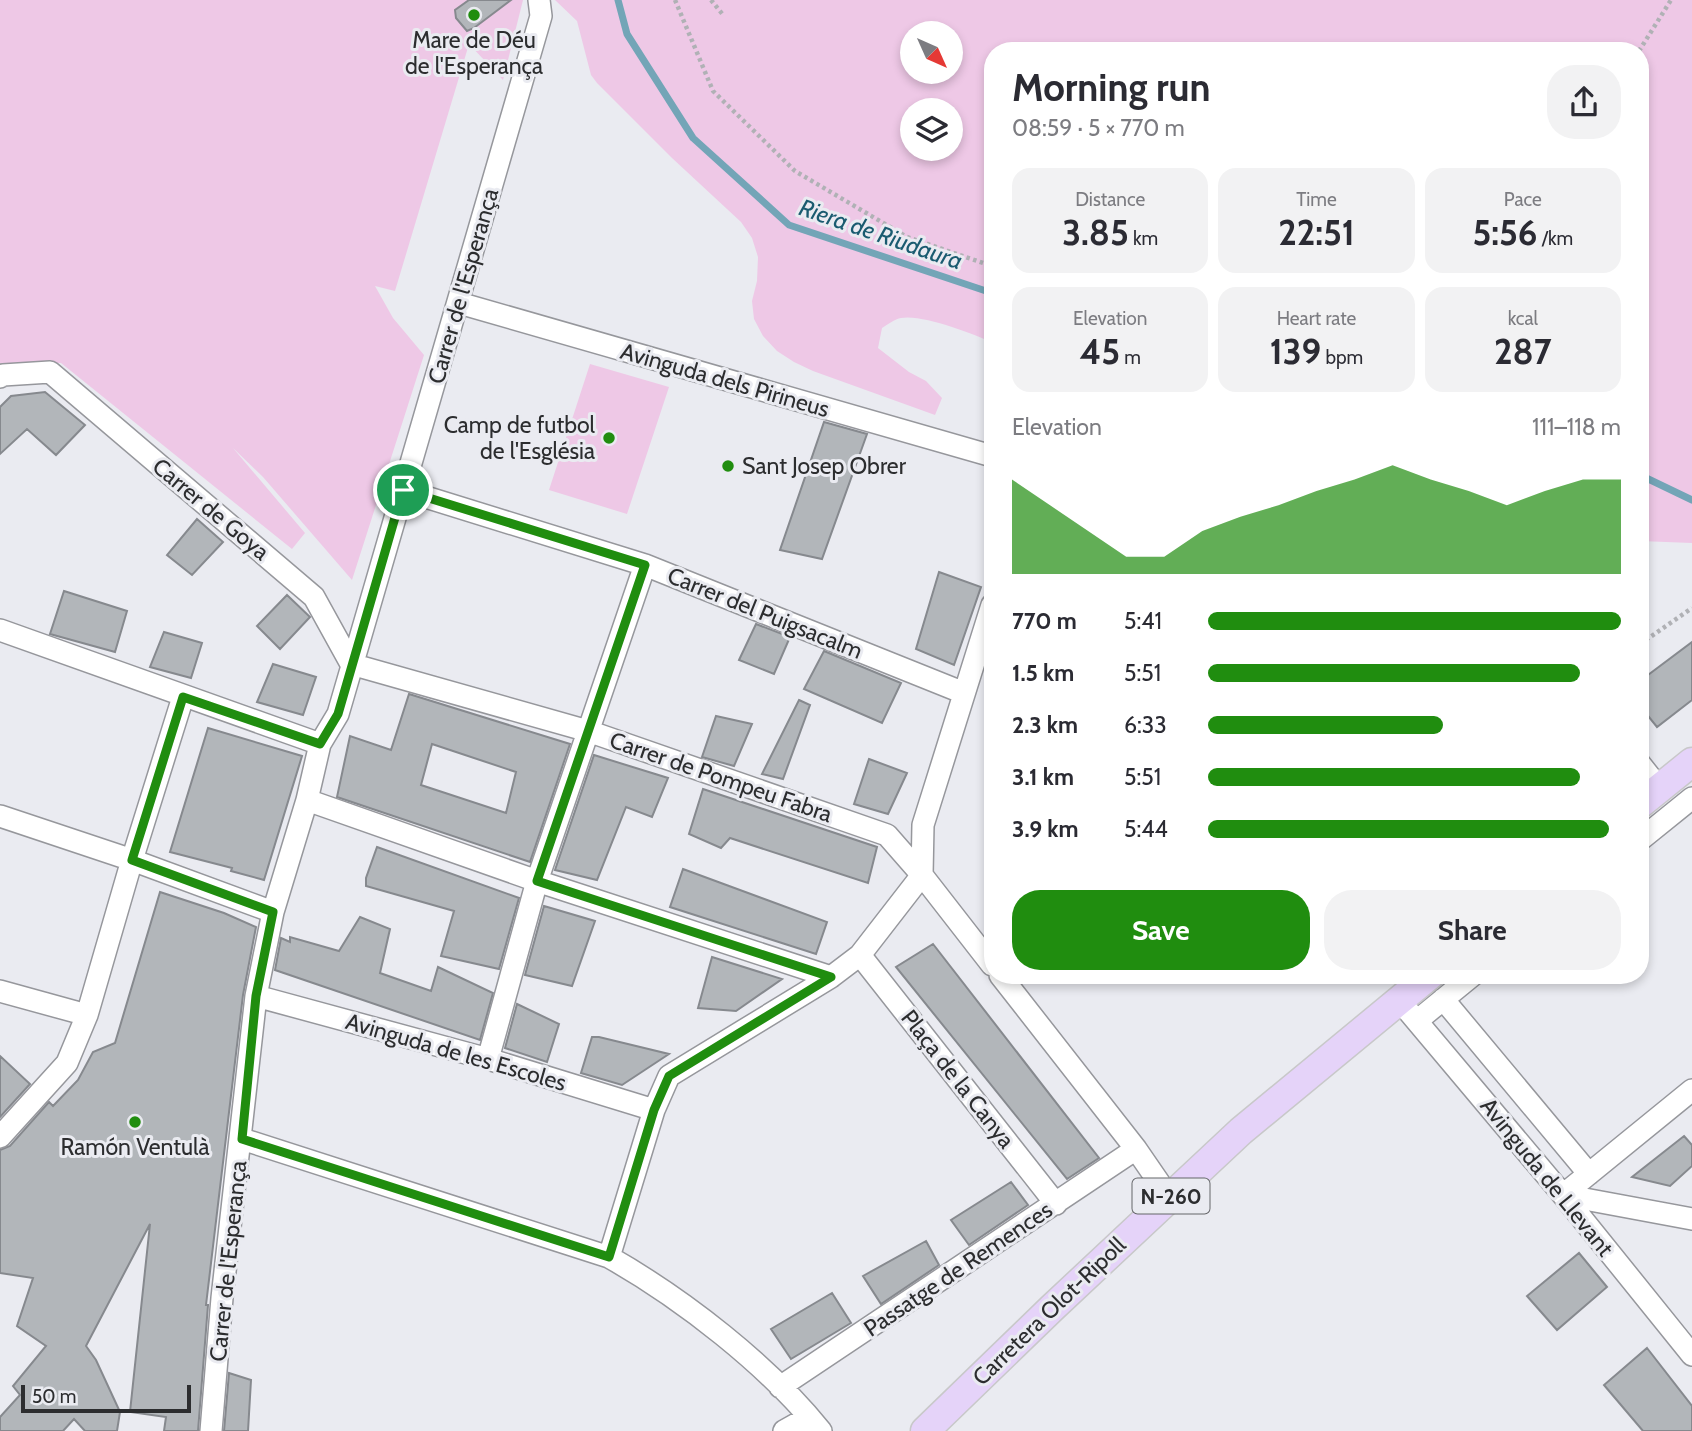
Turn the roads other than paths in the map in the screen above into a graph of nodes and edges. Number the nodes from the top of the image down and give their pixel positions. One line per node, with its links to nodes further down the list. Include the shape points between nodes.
1 (538, 0): 2 (street, Carrer de l'Esperança, via 541,16)
2 (458, 303): 4 (street, Avinguda dels Pirineus); 5 (street, Carrer de l'Esperança)
3 (0, 377): 9 (street, Carrer de Goya, via 50,372 314,597)
4 (984, 454)
5 (403, 490): 6 (street, Carrer del Puigsacalm); 9 (street, Carrer de l'Esperança)
6 (645, 565): 10 (street, Carrer del Puigsacalm); 12 (street)
7 (0, 630): 11 (street)
8 (984, 630): 10 (street)
9 (351, 664): 12 (street, Carrer de Pompeu Fabra); 13 (street, Carrer de l'Esperança, via 338,714)
10 (964, 693): 21 (street, via 923,825)
11 (183, 697): 13 (street); 20 (street)
12 (588, 731): 21 (street, Carrer de Pompeu Fabra, via 887,835); 22 (street)
13 (320, 744): 17 (street, Carrer de l'Esperança)
14 (1692, 762): 15 (main road)
15 (1650, 796)
16 (1692, 798): 19 (street)
17 (307, 800): 22 (street); 23 (street, Carrer de l'Esperança)
18 (0, 816): 20 (street)
19 (1649, 833)
20 (132, 860): 23 (street); 32 (street)
21 (922, 875): 24 (street); 25 (street)
22 (537, 881): 26 (street); 33 (street)
23 (273, 912): 30 (street, Carrer de l'Esperança)
24 (860, 955): 26 (street); 42 (street, Plaça de la Canya)
25 (984, 955)
26 (831, 977): 35 (street, via 669,1076)
27 (1007, 984): 38 (street)
28 (1437, 987): 31 (main road, Carretera Olot-Ripoll / N-260); 39 (street, Avinguda de Llevant)
29 (0, 991): 32 (street)
30 (256, 996): 33 (street, Avinguda de les Escoles); 37 (street, Carrer de l'Esperança)
31 (1408, 1010): 40 (street, Avinguda de Llevant); 41 (main road, Carretera Olot-Ripoll / N-260, via 1241,1132)
32 (87, 1016): 36 (street, via 66,1063)
33 (488, 1059): 35 (street, Avinguda de les Escoles)
34 (1692, 1090): 39 (street)
35 (654, 1110): 44 (street)
36 (0, 1137)
37 (242, 1139): 44 (street); 48 (street, Carrer de l'Esperança)
38 (1136, 1149): 41 (street); 42 (street, Passatge de Remences)
39 (1589, 1174): 40 (street)
40 (1563, 1195): 43 (street); 45 (street, Avinguda de Llevant)
41 (1169, 1197): 50 (main road, Carretera Olot-Ripoll / N-260)
42 (1056, 1204): 46 (street, Passatge de Remences)
43 (1692, 1219)
44 (609, 1257): 46 (street, via 740,1349)
45 (1692, 1356)
46 (780, 1387): 47 (street)
47 (815, 1424): 49 (street)
48 (211, 1431)
49 (784, 1431)
50 (925, 1431)

